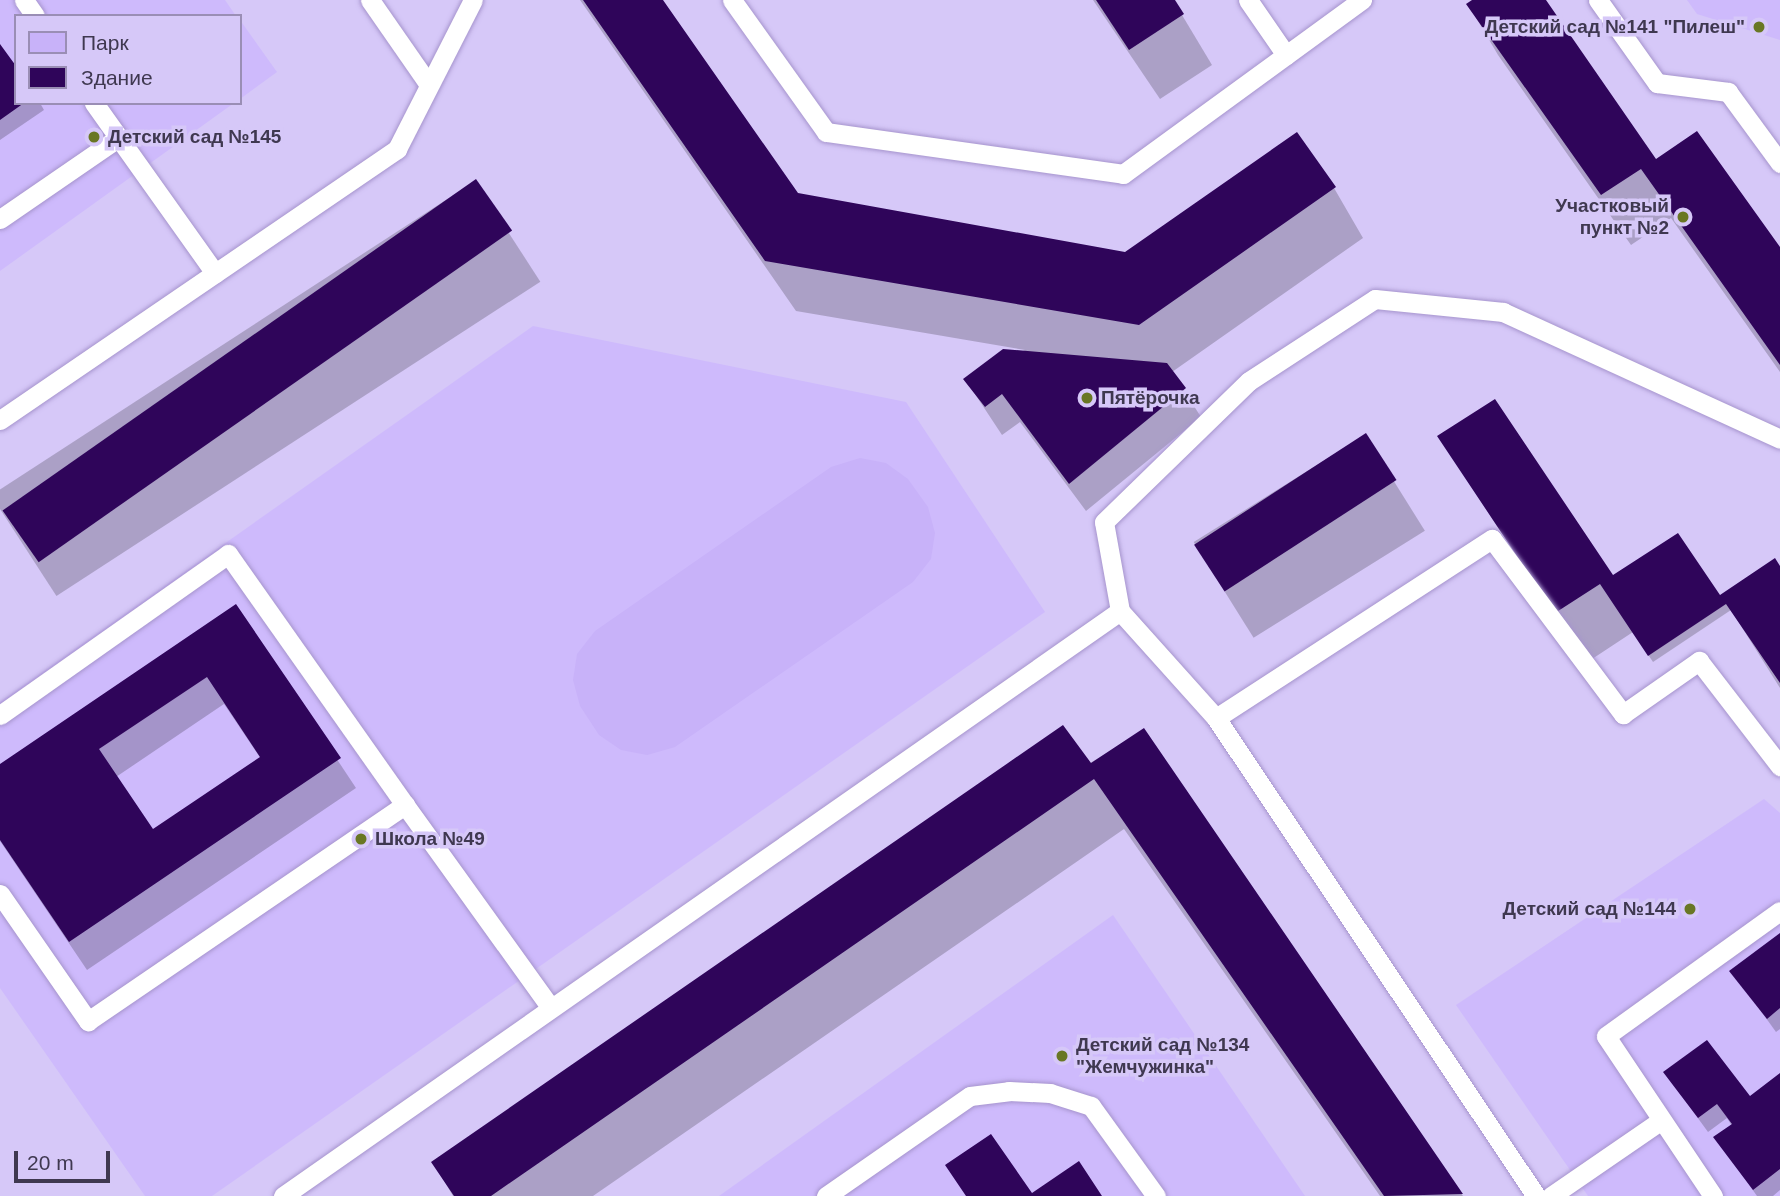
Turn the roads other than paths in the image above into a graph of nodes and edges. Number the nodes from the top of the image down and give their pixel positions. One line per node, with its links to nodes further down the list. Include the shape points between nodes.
1 (370, 0): 8 (lane)
2 (473, 0): 8 (lane)
3 (732, 0): 7 (lane, via 826,132 1123,174)
4 (1248, 0): 7 (lane)
5 (1362, 0): 7 (lane)
6 (1598, 0): 11 (lane, via 1657,83 1728,92)
7 (1286, 54)
8 (429, 85): 13 (lane, via 397,149)
9 (95, 105): 10 (lane)
10 (118, 138): 12 (lane); 13 (lane)
11 (1780, 163)
12 (0, 219)
13 (215, 274): 14 (lane)
14 (0, 420)
15 (1780, 439): 16 (lane, via 1503,312 1375,299 1249,381 1104,522)
16 (1120, 611): 18 (lane); 23 (lane)
17 (0, 715): 20 (lane, via 228,554)
18 (1216, 718): 19 (lane, via 1492,539 1623,714 1699,661); 28 (lane)
19 (1780, 766)
20 (405, 805): 21 (lane, via 88,1021); 23 (lane)
21 (0, 894)
22 (1780, 911): 24 (lane, via 1606,1036)
23 (551, 1008): 25 (lane)
24 (1660, 1121): 29 (lane); 30 (lane)
25 (283, 1196)
26 (826, 1196): 27 (lane, via 970,1096 1009,1091 1050,1093 1091,1105)
27 (1156, 1196)
28 (1536, 1196)
29 (1551, 1196)
30 (1713, 1196)

